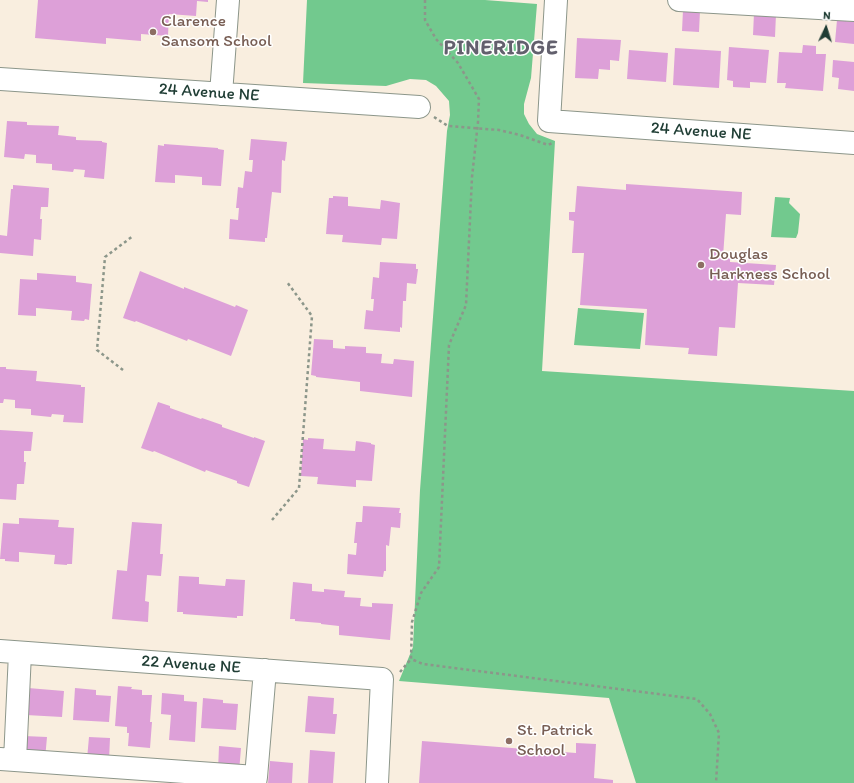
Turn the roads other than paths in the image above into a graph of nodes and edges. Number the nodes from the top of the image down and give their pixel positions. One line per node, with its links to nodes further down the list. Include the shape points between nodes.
1 (228, 0): 6 (street)
2 (556, 0): 8 (street, 24 Avenue NE, via 556,121)
3 (679, 0): 4 (street)
4 (854, 10)
5 (0, 79): 6 (street, 24 Avenue NE)
6 (221, 94): 7 (street, 24 Avenue NE)
7 (419, 107)
8 (854, 142)
9 (10, 652): 10 (street, 22 Avenue NE); 11 (street)
10 (265, 670): 12 (street); 13 (street, 22 Avenue NE, via 382,679)
11 (7, 759): 12 (street)
12 (255, 780)
13 (377, 783)

